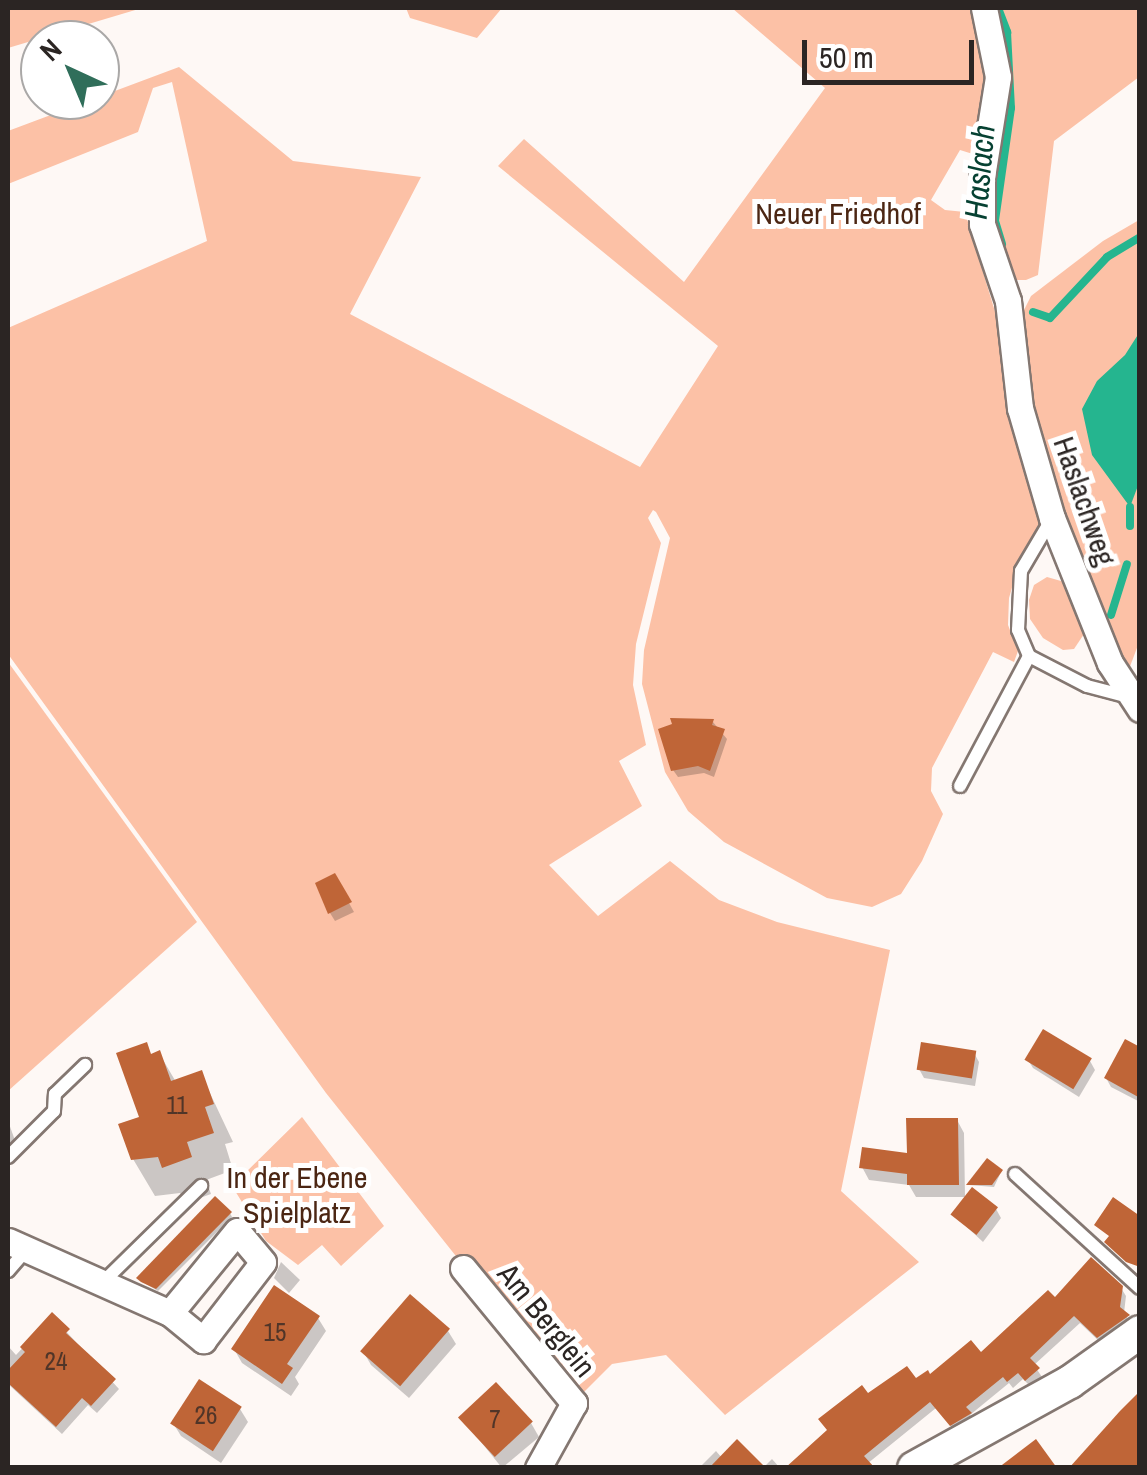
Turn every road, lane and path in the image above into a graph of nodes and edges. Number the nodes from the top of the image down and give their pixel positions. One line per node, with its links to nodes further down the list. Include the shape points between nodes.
1 (984, 8): 2 (street, Haslachweg, via 998,76 981,212 1007,298 1020,408)
2 (1052, 518): 3 (lane, via 1021,571 1018,630); 4 (street, Haslachweg, via 1110,662)
3 (1029, 656): 4 (lane); 5 (lane)
4 (1135, 703)
5 (960, 786)
6 (85, 1064): 7 (lane, via 55,1094 54,1112)
7 (8, 1157)
8 (1015, 1174): 14 (lane)
9 (201, 1186): 13 (lane)
10 (17, 1246): 12 (lane); 13 (street)
11 (463, 1268): 17 (street, Am Berglein, via 574,1403)
12 (8, 1271)
13 (102, 1284): 15 (street)
14 (1140, 1288)
15 (170, 1313)
16 (1140, 1332): 18 (street, via 1070,1382)
17 (538, 1468)
18 (914, 1468)

